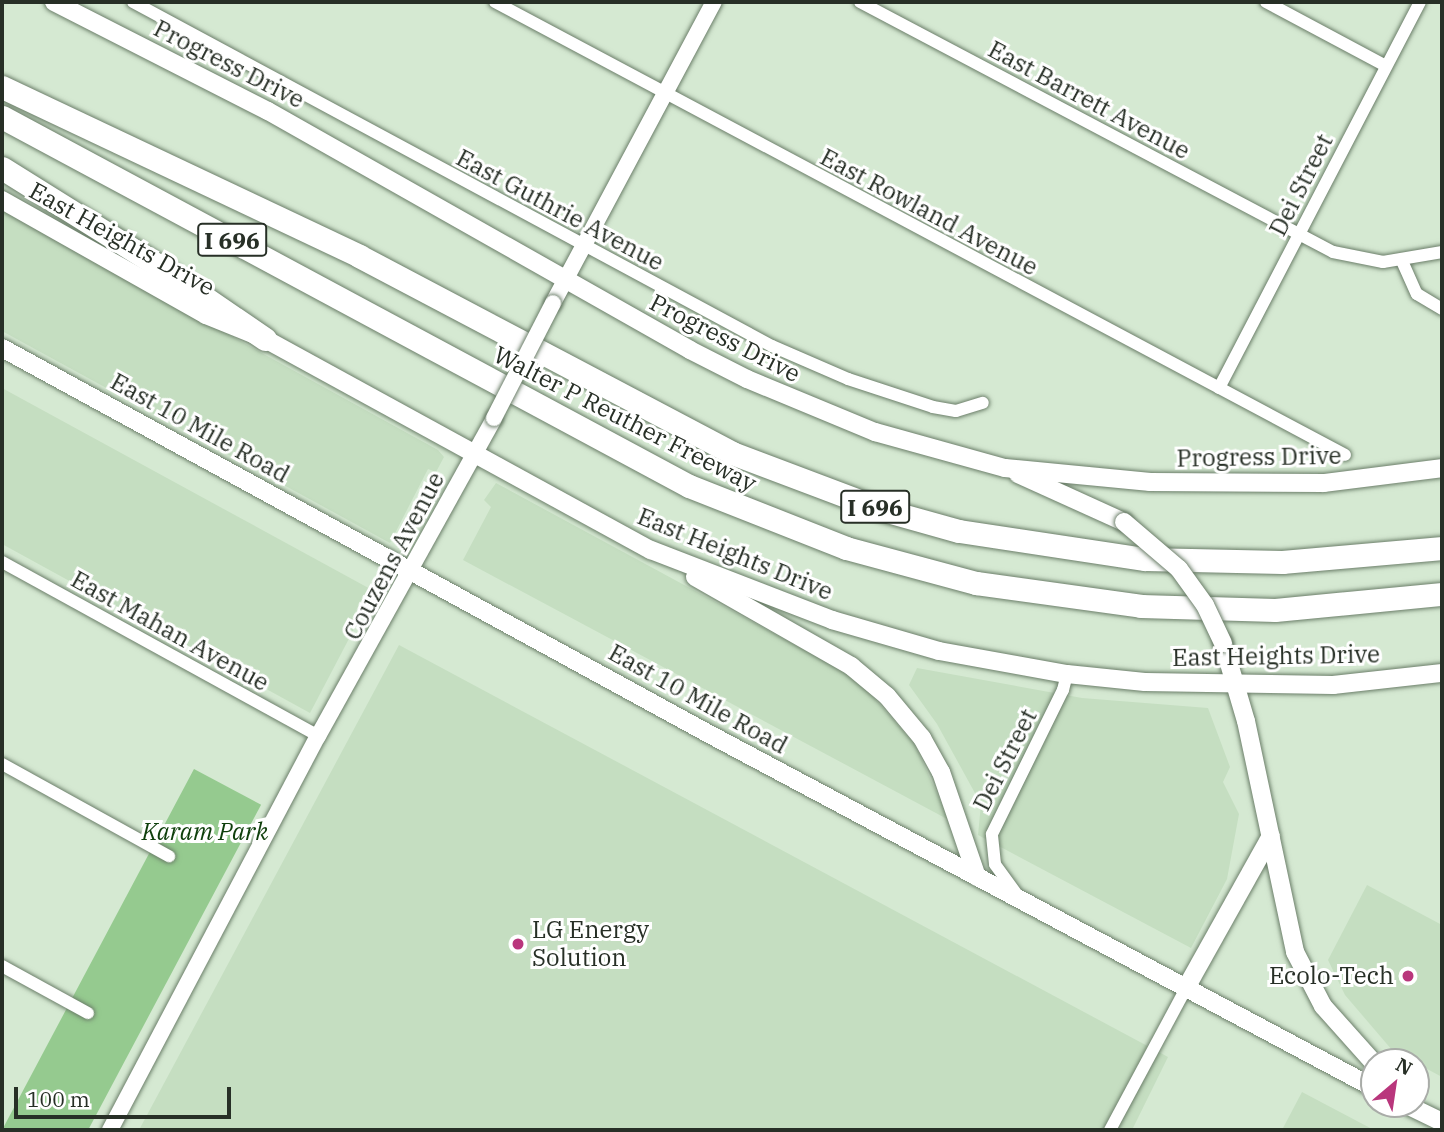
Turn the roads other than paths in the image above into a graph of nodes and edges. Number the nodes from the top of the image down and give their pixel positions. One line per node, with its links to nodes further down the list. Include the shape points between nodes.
1 (54, 2): 18 (main road, Progress Drive, via 268,111)
2 (133, 2): 15 (street, East Guthrie Avenue)
3 (495, 2): 10 (street, East Rowland Avenue)
4 (714, 2): 10 (street, Couzens Avenue)
5 (860, 2): 14 (street, East Barrett Avenue)
6 (1266, 2): 8 (street)
7 (1420, 2): 8 (street, Dei Street)
8 (1386, 66): 14 (street, Dei Street)
9 (2, 87): 28 (highway, Walter P Reuther Freeway / I 696, via 359,256 732,453 802,482 959,531 1063,550 1207,563 1345,559)
10 (665, 95): 15 (street, Couzens Avenue); 22 (street, East Rowland Avenue)
11 (2, 117): 32 (highway, Walter P Reuther Freeway / I 696, via 678,480 846,548 976,583 1141,606 1326,608)
12 (2, 169): 20 (highway, via 210,299)
13 (2, 200): 20 (main road, East Heights Drive, via 206,315)
14 (1299, 235): 17 (street, East Barrett Avenue, via 1351,258); 22 (street, Dei Street)
15 (585, 248): 18 (street, Couzens Avenue); 23 (street, East Guthrie Avenue, via 772,346 848,379 946,410)
16 (1442, 253): 17 (street, East Barrett Avenue)
17 (1402, 261): 19 (street, via 1417,294)
18 (568, 279): 24 (street, Couzens Avenue, bridge); 26 (main road, Progress Drive, via 690,350 823,413 912,444)
19 (1442, 309)
20 (265, 339): 24 (main road, East Heights Drive)
21 (2, 348): 31 (main road, East 10 Mile Road)
22 (1219, 388): 25 (street, East Rowland Avenue)
23 (983, 403)
24 (475, 454): 29 (main road, East Heights Drive); 31 (street, Couzens Avenue)
25 (1345, 454)
26 (1005, 468): 27 (main road, Progress Drive, via 1229,486 1324,483); 35 (main road, bridge, via 1082,499 1124,522 1179,569 1205,605)
27 (1442, 468)
28 (1442, 548)
29 (651, 550): 34 (main road, East Heights Drive, via 875,634 939,651); 40 (main road, via 851,666 887,696 922,738 941,772)
30 (2, 562): 36 (street, East Mahan Avenue)
31 (412, 571): 36 (street, Couzens Avenue); 40 (main road, East 10 Mile Road)
32 (1442, 594)
33 (1442, 673): 35 (main road, East Heights Drive, via 1333,685)
34 (1067, 674): 35 (main road, East Heights Drive); 41 (street, Dei Street, via 990,844 995,864)
35 (1237, 686): 38 (main road)
36 (318, 736): 47 (street, Couzens Avenue)
37 (2, 764): 39 (street)
38 (1271, 836): 43 (main road); 45 (main road, via 1283,914 1300,965 1330,1017)
39 (169, 856)
40 (977, 877): 41 (main road, East 10 Mile Road)
41 (1021, 900): 43 (main road, East 10 Mile Road)
42 (2, 966): 44 (street)
43 (1186, 988): 46 (main road, East 10 Mile Road); 48 (street)
44 (88, 1013)
45 (1360, 1048)
46 (1360, 1081)
47 (110, 1130)
48 (1110, 1130)

